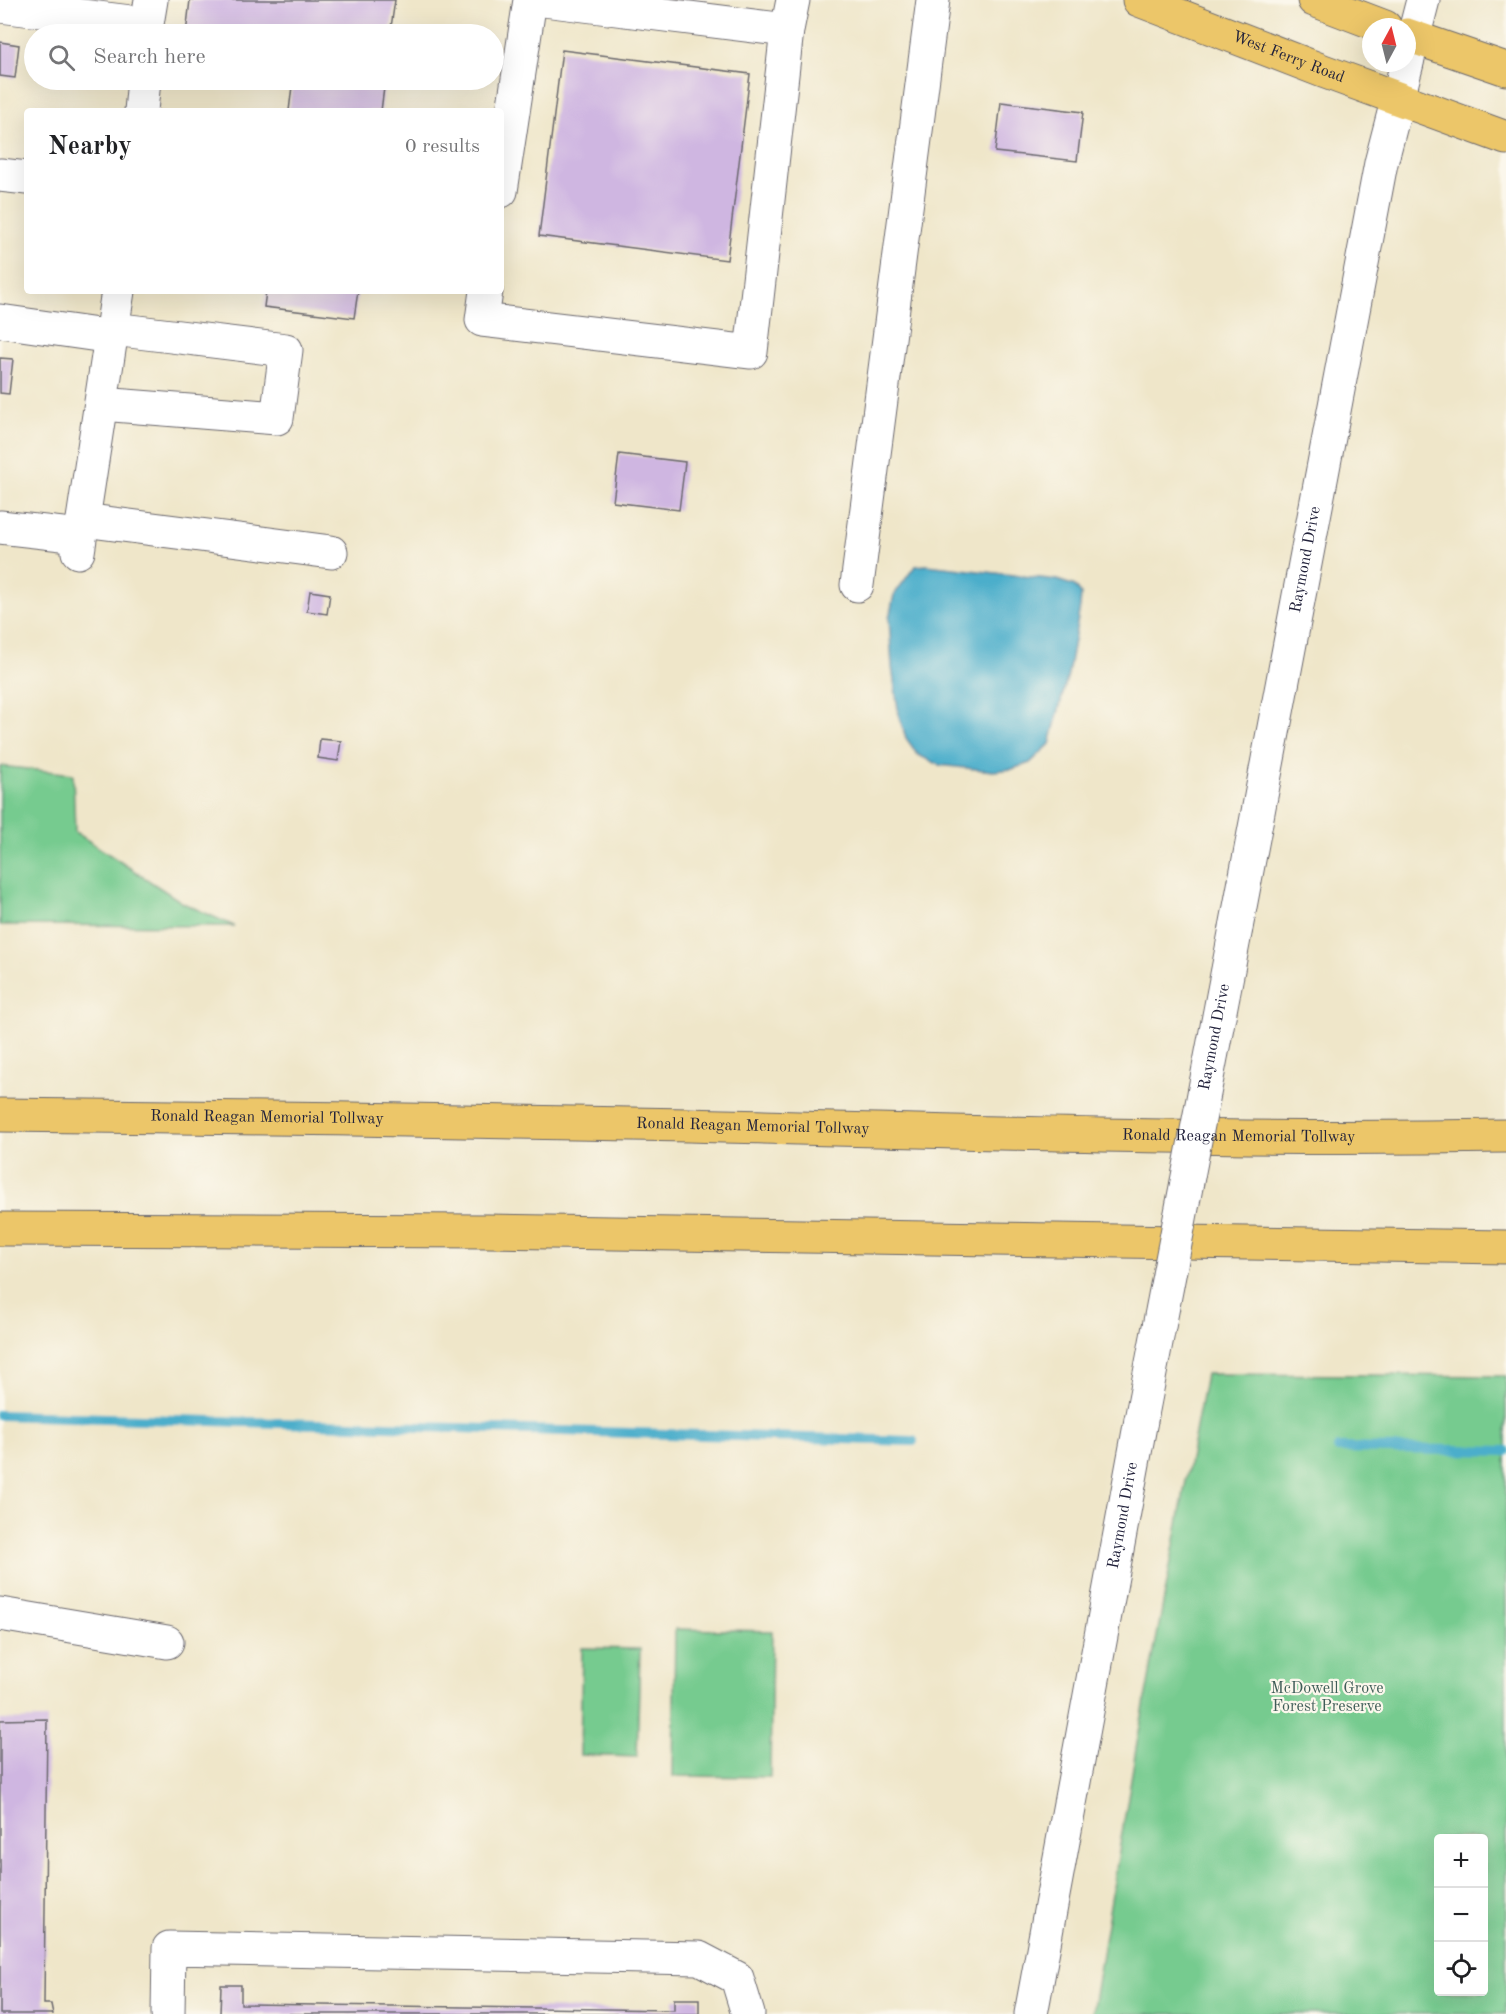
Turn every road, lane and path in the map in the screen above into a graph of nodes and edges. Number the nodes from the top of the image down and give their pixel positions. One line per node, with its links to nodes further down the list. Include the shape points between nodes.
1 (530, 0): 19 (street)
2 (544, 0): 8 (street)
3 (933, 0): 30 (street)
4 (1139, 0): 16 (main road, West Ferry Road)
5 (1314, 0): 11 (main road)
6 (1423, 0): 9 (street, Raymond Drive)
7 (0, 6): 10 (street)
8 (790, 15): 23 (street, via 752,352 482,320)
9 (1415, 18)
10 (148, 20)
11 (1362, 24)
12 (1416, 48): 13 (main road)
13 (1506, 69)
14 (1401, 72): 16 (street, Raymond Drive)
15 (143, 90): 17 (street)
16 (1398, 99): 18 (main road, West Ferry Road); 39 (street, Raymond Drive, bridge, via 1381,163)
17 (141, 108)
18 (1506, 138)
19 (504, 171)
20 (0, 175): 21 (street)
21 (24, 178)
22 (118, 294): 25 (street)
23 (486, 294)
24 (0, 321): 25 (street)
25 (112, 333): 26 (street); 26 (street, via 286,350 277,418)
26 (100, 404): 28 (street)
27 (0, 527): 28 (street)
28 (80, 536): 29 (street)
29 (331, 552)
30 (856, 585)
31 (0, 1115): 32 (main road, Ronald Reagan Memorial Tollway, via 386,1118 1062,1134)
32 (1506, 1136)
33 (0, 1229): 34 (main road, via 488,1231)
34 (1506, 1247)
35 (0, 1614): 36 (street)
36 (167, 1642)
37 (168, 2014): 38 (street, via 169,1948 699,1958 737,1978)
38 (748, 2014)
39 (1031, 2014)

